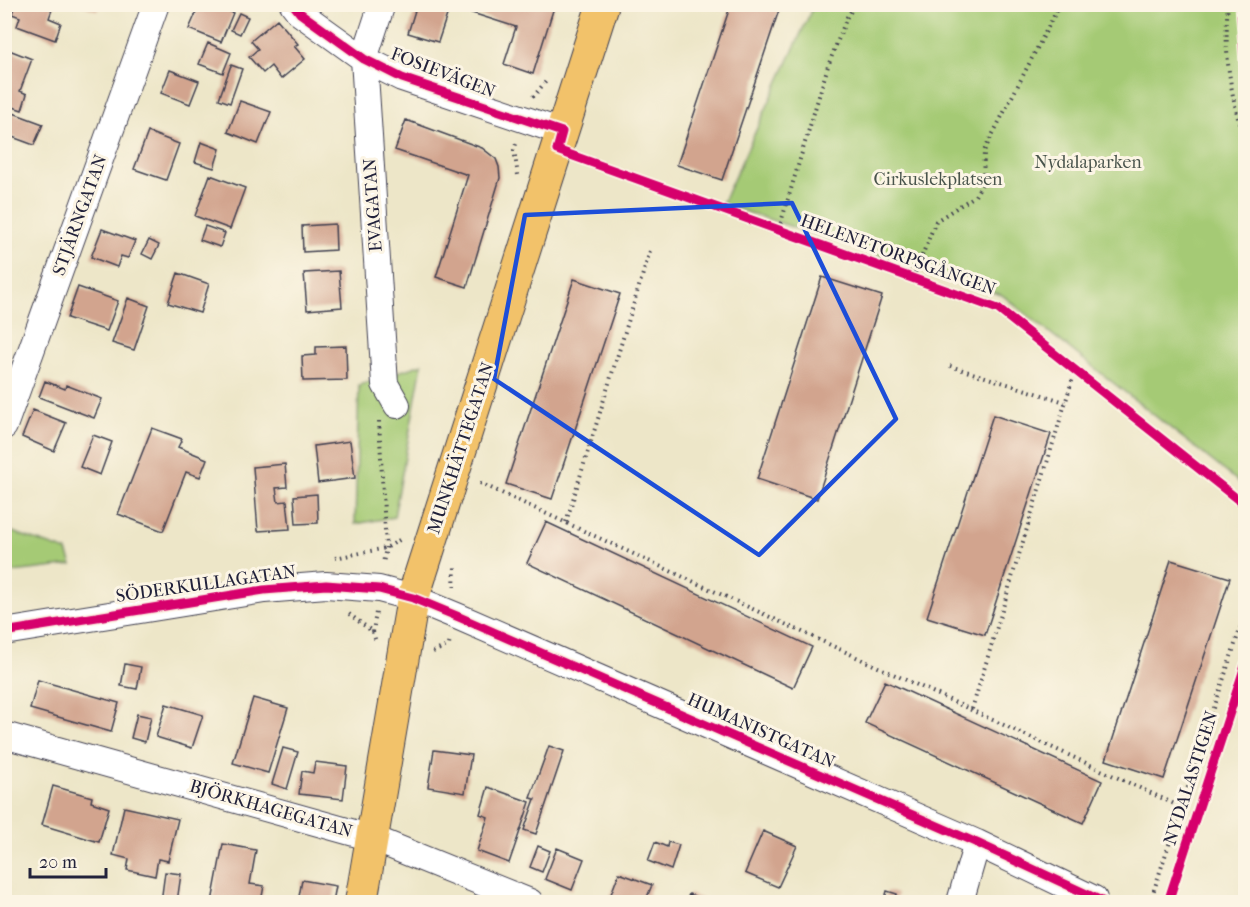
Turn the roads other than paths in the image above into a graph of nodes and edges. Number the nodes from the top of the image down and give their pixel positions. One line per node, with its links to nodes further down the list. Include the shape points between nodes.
1 (156, 4): 8 (street, STJÄRNGATAN)
2 (293, 4): 5 (street, FOSIEVÄGEN)
3 (382, 4): 5 (street, EVAGATAN)
4 (603, 4): 6 (main road, MUNKHÄTTEGATAN)
5 (364, 59): 6 (street, FOSIEVÄGEN, via 402,78); 7 (street, EVAGATAN, via 385,384)
6 (562, 132): 9 (main road, MUNKHÄTTEGATAN)
7 (397, 405)
8 (4, 426)
9 (413, 598): 10 (street, SÖDERKULLAGATAN, via 379,589 326,585 264,590); 12 (main road, MUNKHÄTTEGATAN); 13 (street, HUMANISTGATAN)
10 (4, 632)
11 (4, 735): 12 (street, BJÖRKHAGEGATAN)
12 (372, 838): 15 (main road, MUNKHÄTTEGATAN); 16 (street, BJÖRKHAGEGATAN)
13 (976, 843): 14 (street, HUMANISTGATAN); 17 (street)
14 (1094, 899)
15 (361, 903)
16 (530, 903)
17 (960, 903)

